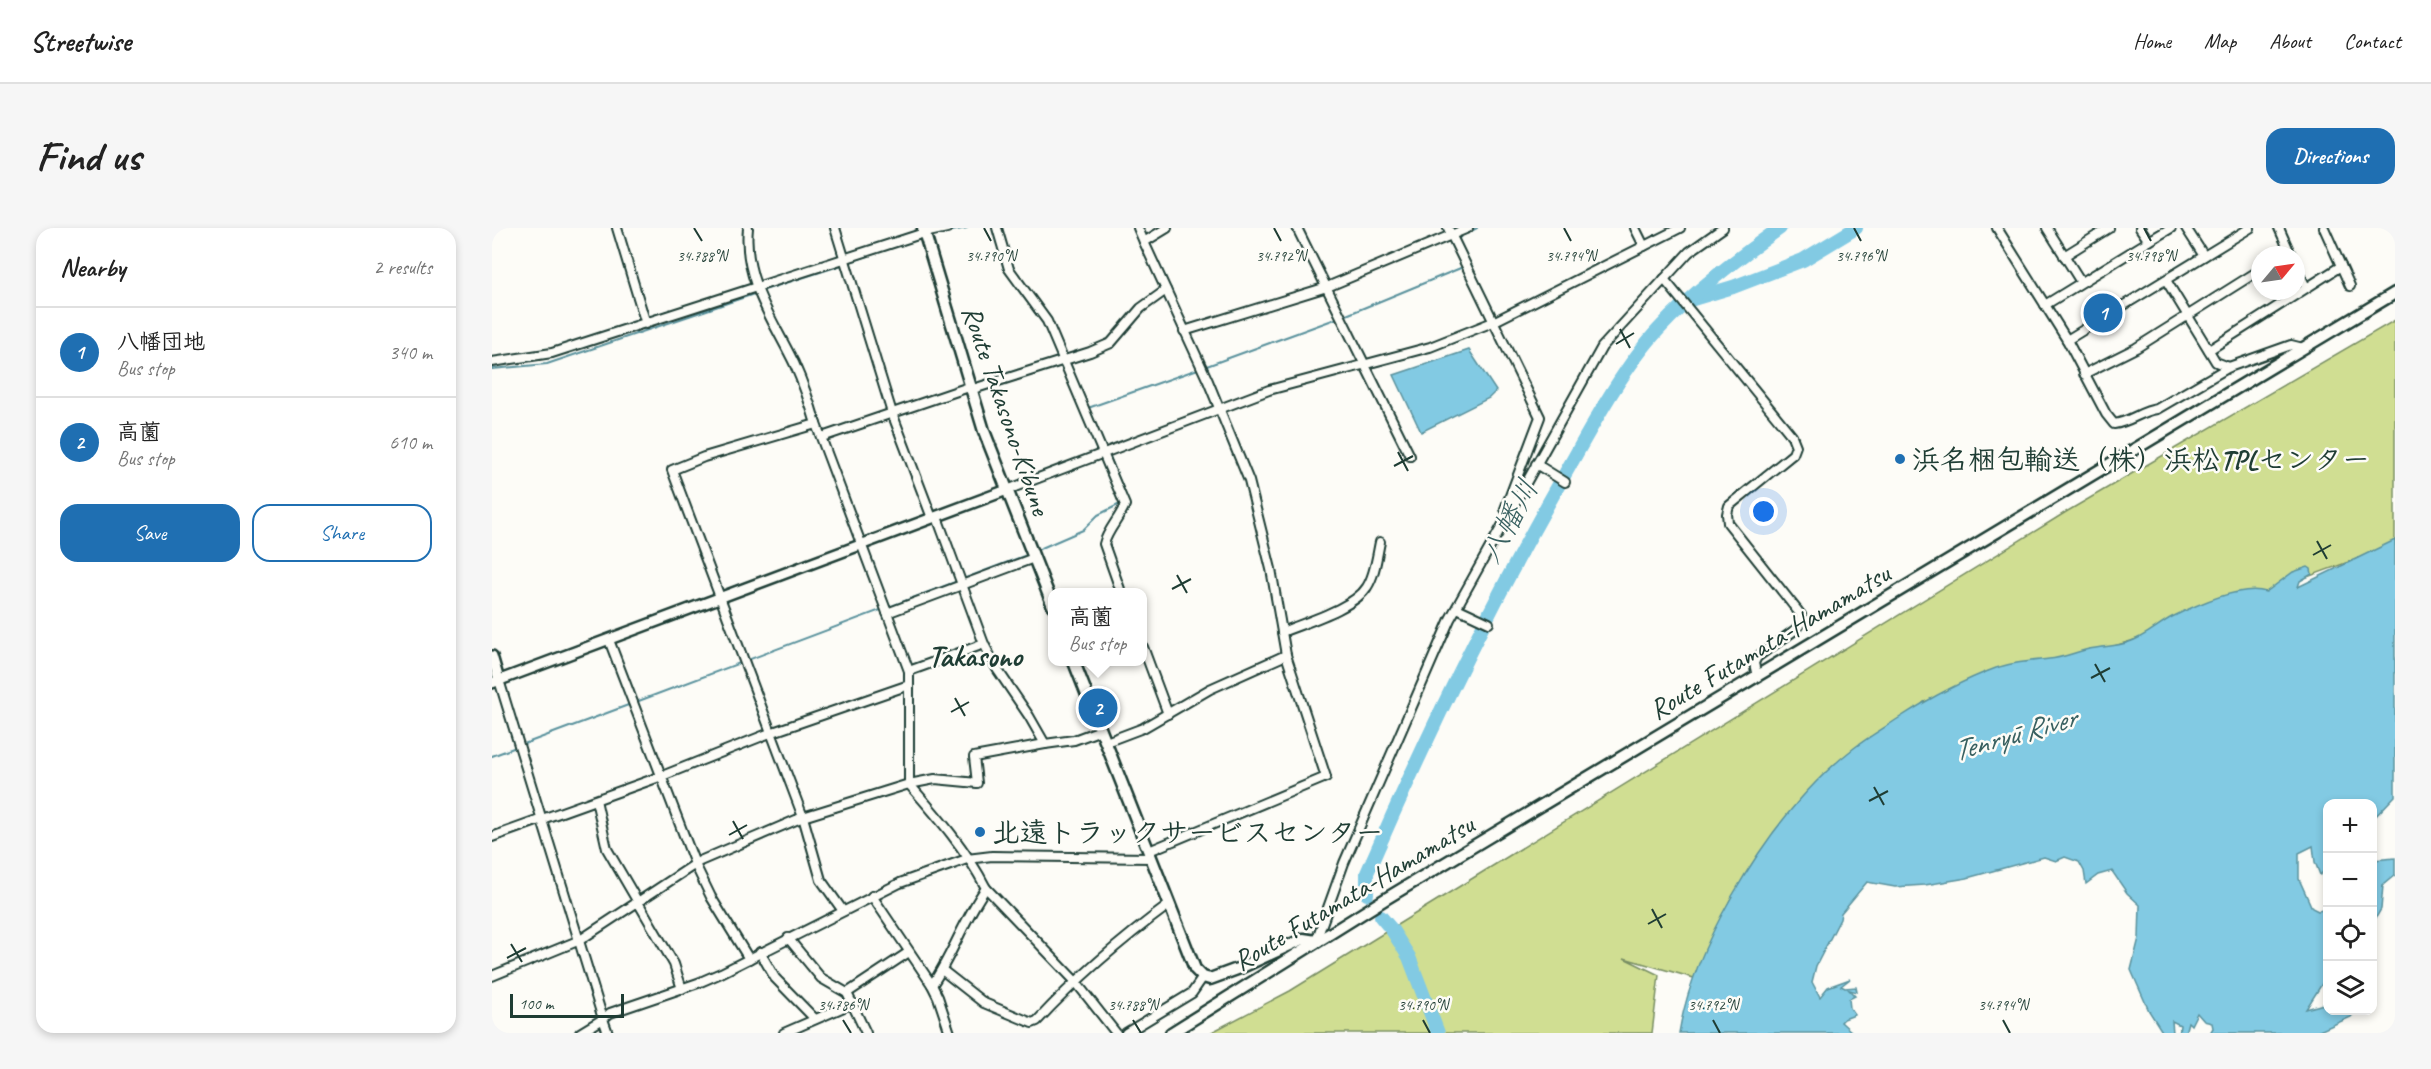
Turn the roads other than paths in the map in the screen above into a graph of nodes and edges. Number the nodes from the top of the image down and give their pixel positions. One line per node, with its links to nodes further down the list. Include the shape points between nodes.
1 (617, 228): 48 (street)
2 (748, 228): 40 (street, via 749,260)
3 (835, 228): 33 (street)
4 (947, 228): 23 (street)
5 (997, 228): 53 (street, via 1010,269 1047,321)
6 (1138, 228): 28 (street)
7 (1167, 228): 28 (street)
8 (1297, 228): 41 (street)
9 (1448, 228): 26 (street)
10 (1468, 228): 26 (street)
11 (1635, 228): 29 (street)
12 (1680, 228): 29 (street)
13 (1723, 228): 36 (street, via 1689,252)
14 (1997, 228): 45 (street)
15 (2047, 228): 31 (street)
16 (2109, 228): 24 (street)
17 (2140, 228): 27 (street)
18 (2171, 228): 27 (street)
19 (2186, 228): 32 (street)
20 (2250, 228): 25 (street)
21 (2279, 228): 30 (street)
22 (2325, 228): 34 (street)
23 (924, 231): 33 (street); 58 (main road, Route Takasono-Kibune)
24 (2096, 231): 31 (street)
25 (2236, 232): 32 (street)
26 (1452, 236): 41 (street); 47 (street)
27 (2149, 241): 38 (street)
28 (1144, 242): 43 (street)
29 (1644, 246): 47 (street)
30 (2285, 246)
31 (2064, 256): 38 (street)
32 (2204, 256): 37 (street)
33 (845, 259): 40 (street); 60 (street)
34 (2341, 266): 39 (street); 42 (street)
35 (2251, 276): 46 (street)
36 (1664, 279): 65 (street, via 1602,347); 88 (street, via 1792,436 1796,447 1793,454 1729,506 1726,514 1728,523 1801,615 1795,630 1757,657)
37 (2166, 280): 46 (street); 50 (street)
38 (2081, 282): 45 (street)
39 (2350, 286)
40 (757, 287): 48 (street); 61 (street, via 806,390)
41 (1327, 287): 49 (street); 55 (street)
42 (2306, 287): 52 (street)
43 (1166, 290): 49 (street); 53 (street, via 1141,308 1111,343)
44 (2395, 293): 51 (main road, Route Futamata-Hamamatsu)
45 (2045, 305): 50 (street)
46 (2188, 316): 52 (street); 57 (street)
47 (1493, 322): 55 (street, via 1430,347); 69 (street, via 1540,417)
48 (646, 324): 54 (street, via 552,353)
49 (1184, 331): 59 (street)
50 (2067, 340): 57 (street)
51 (2303, 348): 56 (street, via 2291,345); 88 (main road, Route Futamata-Hamamatsu)
52 (2209, 350): 56 (street, via 2216,362)
53 (1065, 360): 58 (street); 63 (street)
54 (492, 362)
55 (1365, 366): 59 (street, via 1269,390); 64 (street)
56 (2229, 367): 57 (street, via 2157,409 2114,424)
57 (2084, 374)
58 (970, 389): 60 (street); 67 (main road, Route Takasono-Kibune)
59 (1220, 410): 63 (street); 80 (street, via 1249,481)
60 (892, 413): 62 (street); 68 (street)
61 (816, 424): 62 (street); 76 (street, via 672,470)
62 (822, 437): 71 (street)
63 (1104, 454): 67 (street); 74 (street, via 1125,505 1104,544)
64 (1410, 456)
65 (1536, 464): 66 (street); 69 (street)
66 (1565, 482)
67 (1007, 490): 68 (street); 72 (main road, Route Takasono-Kibune)
68 (935, 518): 71 (street); 73 (street)
69 (1498, 530): 77 (street)
70 (1380, 542): 80 (street, via 1366,588 1352,601)
71 (861, 544): 76 (street); 78 (street)
72 (1034, 558): 73 (street); 75 (main road, Route Takasono-Kibune)
73 (962, 583): 78 (street); 82 (street)
74 (1120, 588)
75 (1048, 593)
76 (720, 597): 81 (street); 93 (street)
77 (1456, 608): 79 (street); 112 (street, via 1344,863)
78 (886, 611): 87 (street)
79 (1489, 623)
80 (1282, 632): 83 (street)
81 (609, 639): 89 (street); 96 (street)
82 (984, 644): 87 (street); 95 (street)
83 (1286, 655): 91 (street, via 1210,689); 102 (street, via 1326,777)
84 (492, 656): 89 (street)
85 (1147, 658): 91 (street)
86 (1076, 666): 92 (main road)
87 (909, 671): 90 (street)
88 (1757, 676): 112 (main road, Route Futamata-Hamamatsu)
89 (496, 682): 100 (street)
90 (909, 685): 93 (street); 97 (street)
91 (1168, 714): 94 (street)
92 (1101, 730): 94 (main road); 95 (street, via 1074,740)
93 (770, 733): 96 (street); 99 (street)
94 (1106, 742): 102 (main road)
95 (1045, 744): 97 (street, via 974,757 977,783 935,779)
96 (662, 776): 98 (street); 104 (street)
97 (909, 784): 99 (street); 103 (street, via 955,836)
98 (596, 800): 100 (street); 107 (street, via 607,849)
99 (803, 818): 104 (street); 109 (street, via 821,880)
100 (543, 820): 101 (street); 111 (street)
101 (492, 837)
102 (1150, 854): 103 (street); 108 (main road)
103 (967, 859): 105 (street, via 973,862); 106 (street)
104 (695, 864): 107 (street); 115 (street)
105 (986, 888): 116 (street, via 968,914); 119 (street)
106 (872, 896): 109 (street); 114 (street)
107 (638, 901): 111 (street); 121 (street, via 674,964)
108 (1170, 904): 118 (main road, via 1195,969); 119 (street)
109 (843, 911): 110 (street)
110 (788, 938): 113 (street); 122 (street, via 821,978)
111 (580, 940): 117 (street); 124 (street)
112 (1316, 941): 118 (main road, via 1303,939 1219,977); 133 (main road, Route Futamata-Hamamatsu)
113 (760, 952): 115 (street); 125 (street, via 775,978)
114 (909, 952): 120 (street); 122 (street)
115 (748, 959): 121 (street)
116 (942, 970): 119 (street, via 984,1002 1032,1023); 120 (street)
117 (492, 976)
118 (1203, 977): 132 (street, via 1192,993)
119 (1075, 981): 131 (street)
120 (932, 986): 130 (street)
121 (682, 989): 124 (street, via 610,1013)
122 (847, 993): 123 (street)
123 (853, 1003): 125 (street); 129 (street)
124 (603, 1019): 126 (street); 127 (street)
125 (815, 1019): 128 (street)
126 (580, 1033)
127 (608, 1033)
128 (784, 1033)
129 (866, 1033)
130 (950, 1033)
131 (1116, 1033)
132 (1126, 1033)
133 (1171, 1033)

